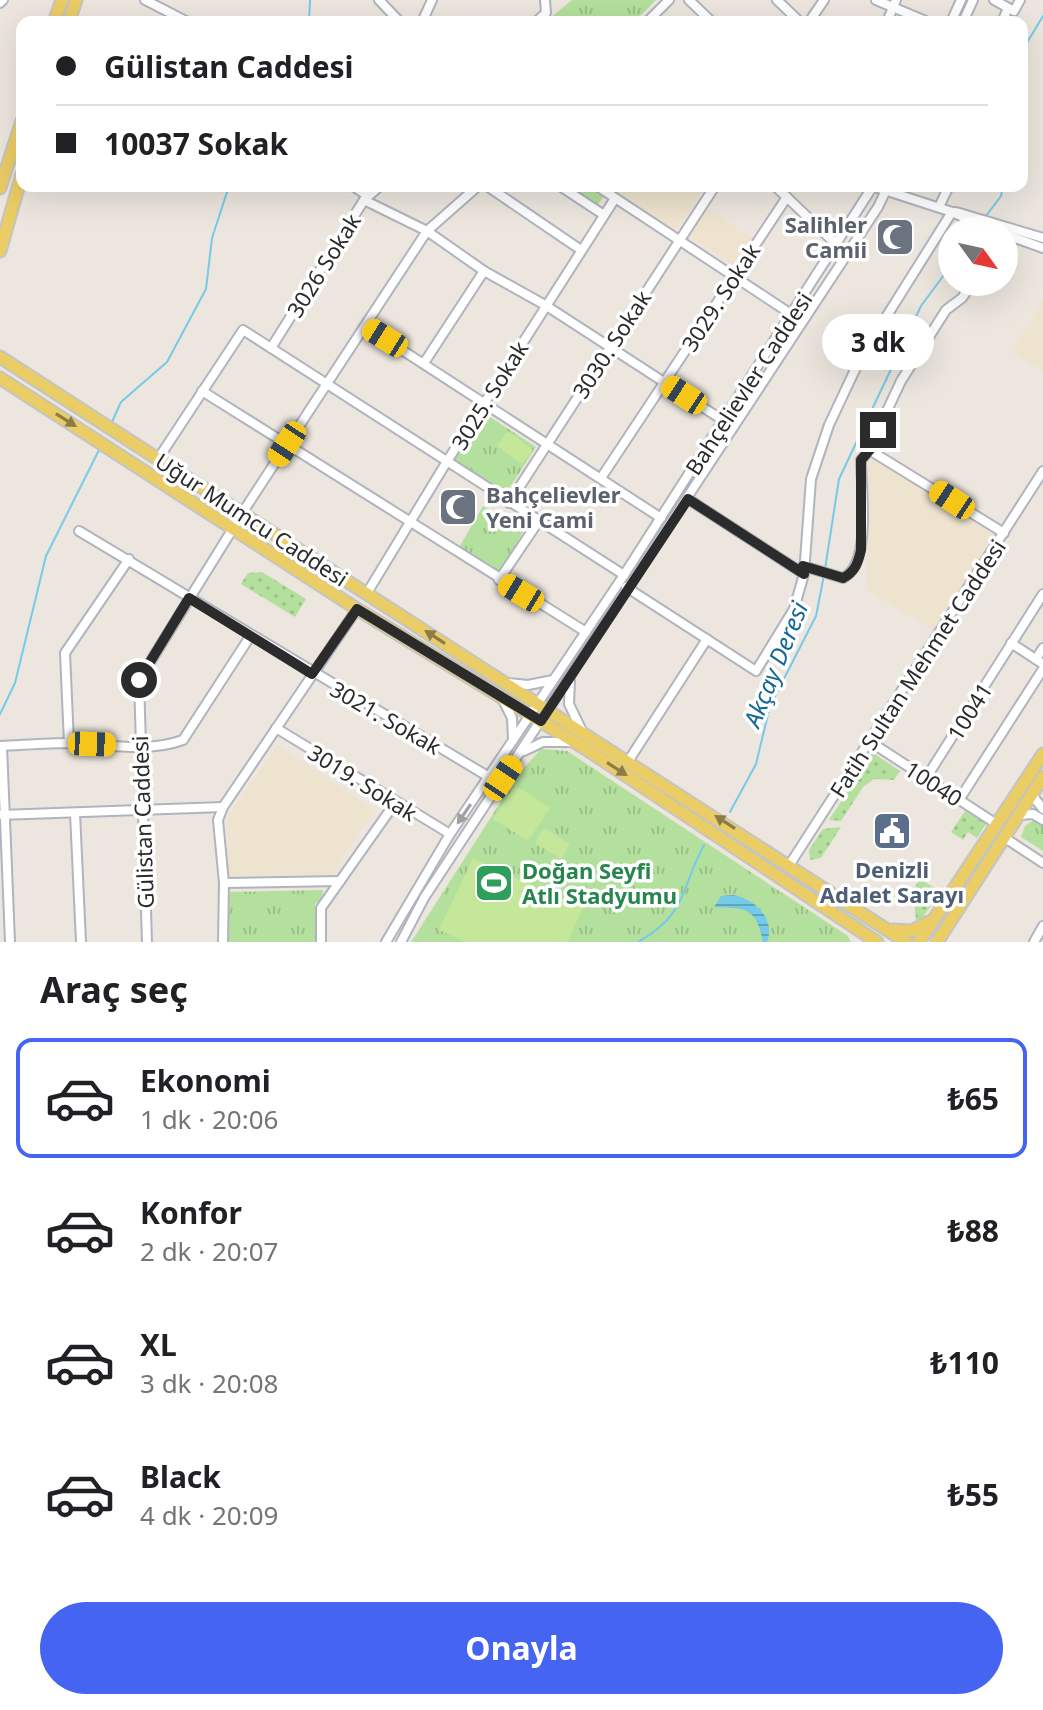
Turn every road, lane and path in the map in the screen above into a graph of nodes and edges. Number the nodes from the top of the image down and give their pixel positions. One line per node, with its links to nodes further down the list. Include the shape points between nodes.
1 (145, 0): 11 (street)
2 (379, 0): 12 (street)
3 (669, 0): 13 (street)
4 (689, 0): 14 (street)
5 (777, 0): 15 (street)
6 (876, 0): 9 (street)
7 (994, 0): 10 (street)
8 (1020, 0): 10 (street, via 1014,11)
9 (895, 3): 16 (street)
10 (1008, 8): 17 (street)
11 (176, 16)
12 (394, 16)
13 (653, 16)
14 (706, 16)
15 (794, 16)
16 (918, 16)
17 (1005, 16)
18 (16, 139): 19 (main road)
19 (0, 188)
20 (17, 192): 47 (main road)
21 (360, 192): 34 (street)
22 (373, 192): 34 (street, 3026 Sokak)
23 (471, 192): 39 (street, Gülistan Caddesi)
24 (496, 192): 46 (street)
25 (569, 192): 37 (street)
26 (711, 192): 43 (street, 3030. Sokak)
27 (782, 192): 33 (street)
28 (869, 192): 44 (street, Bahçelievler Caddesi)
29 (883, 192): 71 (street, Bahçelievler Caddesi)
30 (897, 192): 35 (street)
31 (946, 192): 35 (street)
32 (611, 193): 37 (street, 3025. Sokak); 43 (street)
33 (787, 197): 44 (street); 49 (street, 3029. Sokak)
34 (366, 198): 39 (street); 54 (street, 3026 Sokak)
35 (939, 207): 36 (street)
36 (952, 212): 38 (street); 81 (street, via 861,357 829,425 811,479)
37 (604, 215): 46 (street, 3025. Sokak)
38 (963, 216)
39 (427, 231): 48 (street); 53 (street, Gülistan Caddesi)
40 (1018, 234): 42 (street)
41 (1018, 238): 45 (street)
42 (1043, 238)
43 (678, 241): 49 (street); 55 (street, 3030. Sokak)
44 (837, 245): 52 (street, Bahçelievler Caddesi)
45 (1043, 248)
46 (581, 250): 51 (street, 3025. Sokak)
47 (0, 251)
48 (484, 271): 51 (street); 57 (street)
49 (733, 277): 52 (street); 59 (street, 3029. Sokak)
50 (963, 296): 66 (street, via 946,310 901,381)
51 (545, 305): 55 (street); 62 (street, 3025. Sokak)
52 (791, 314): 63 (street, Bahçelievler Caddesi)
53 (365, 326): 57 (street); 60 (street, Gülistan Caddesi)
54 (271, 348): 60 (street); 61 (street, via 243,330)
55 (609, 348): 59 (street); 64 (street, 3030. Sokak)
56 (0, 357): 67 (main road, Uğur Mumcu Caddesi)
57 (424, 363): 62 (street)
58 (0, 378): 77 (main road, Uğur Mumcu Caddesi, one-way to 77)
59 (664, 382): 63 (street); 70 (street, 3029. Sokak)
60 (328, 383): 65 (street, Gülistan Caddesi); 68 (street)
61 (202, 391): 65 (street); 67 (street)
62 (485, 402): 64 (street); 68 (street, 3025. Sokak)
63 (724, 421): 74 (street, Bahçelievler Caddesi)
64 (547, 443): 70 (street); 72 (street, 3030. Sokak)
65 (287, 444): 73 (street, Gülistan Caddesi); 76 (street)
66 (871, 451): 79 (street); 81 (street, via 861,460 861,550 854,570 843,578)
67 (158, 459): 73 (main road, Uğur Mumcu Caddesi)
68 (446, 463): 72 (street); 76 (street, 3025. Sokak)
69 (1041, 477): 79 (street, Fatih Sultan Mehmet Caddesi)
70 (601, 478): 74 (street)
71 (688, 499): 81 (street); 84 (street, Bahçelievler Caddesi)
72 (509, 503): 75 (street)
73 (242, 513): 77 (street, Gülistan Caddesi); 85 (main road, Uğur Mumcu Caddesi)
74 (661, 518): 82 (street, Bahçelievler Caddesi)
75 (538, 522): 82 (street); 83 (street)
76 (410, 523): 83 (street); 85 (street, 3025. Sokak)
77 (233, 527): 87 (street, Gülistan Caddesi); 88 (main road, Uğur Mumcu Caddesi)
78 (79, 531): 80 (street, 3021. Sokak)
79 (1004, 533): 106 (street, Fatih Sultan Mehmet Caddesi)
80 (129, 559): 87 (street, 3021. Sokak); 107 (street, via 65,653)
81 (804, 570): 91 (street, via 794,609 756,671)
82 (621, 579): 84 (street); 89 (street, Bahçelievler Caddesi)
83 (499, 580): 89 (street)
84 (629, 589): 91 (street); 96 (street, Bahçelievler Caddesi)
85 (367, 593): 98 (main road, Uğur Mumcu Caddesi, one-way to 85)
86 (1043, 594): 92 (street, 10041)
87 (189, 598): 90 (street, 3021. Sokak); 110 (street, Gülistan Caddesi, via 139,680)
88 (357, 609): 95 (street); 99 (main road, Uğur Mumcu Caddesi)
89 (586, 632): 97 (street, Bahçelievler Caddesi)
90 (251, 635): 95 (street, 3021. Sokak); 110 (street, via 183,740)
91 (707, 639): 113 (street)
92 (1011, 643): 94 (street); 116 (street, 10041)
93 (1043, 648): 94 (street)
94 (1041, 664): 118 (street)
95 (312, 674): 103 (street); 114 (street, 3021. Sokak)
96 (570, 677): 101 (street, Bahçelievler Caddesi); 104 (street, via 569,704)
97 (554, 679): 98 (street); 100 (street, Bahçelievler Caddesi)
98 (504, 683): 100 (main road, Uğur Mumcu Caddesi)
99 (503, 699): 102 (main road, Uğur Mumcu Caddesi); 105 (street)
100 (537, 703): 101 (main road, Uğur Mumcu Caddesi); 102 (street, Bahçelievler Caddesi)
101 (548, 710): 102 (street, Bahçelievler Caddesi); 104 (main road, Uğur Mumcu Caddesi)
102 (536, 718): 105 (street, Bahçelievler Caddesi); 108 (main road, Uğur Mumcu Caddesi); 111 (street, Bahçelievler Caddesi)
103 (276, 728): 119 (street, 3019. Sokak); 120 (street)
104 (583, 732): 113 (main road, Uğur Mumcu Caddesi)
105 (513, 741): 114 (street, Bahçelievler Caddesi)
106 (869, 741): 116 (street, 10040); 131 (street, Fatih Sultan Mehmet Caddesi)
107 (69, 743): 109 (street); 110 (street)
108 (577, 743): 111 (street, via 543,742); 135 (main road, Uğur Mumcu Caddesi, one-way to 135)
109 (1, 746): 124 (street)
110 (139, 747): 122 (street, Gülistan Caddesi)
111 (520, 753): 145 (street, Bahçelievler Caddesi)
112 (1043, 754): 127 (main road)
113 (629, 760): 131 (main road, Uğur Mumcu Caddesi, one-way to 113)
114 (489, 777): 128 (street, Bahçelievler Caddesi, one-way to 128)
115 (1043, 777): 117 (main road)
116 (926, 778): 118 (street, 10040)
117 (1032, 795): 121 (street); 125 (main road)
118 (959, 800): 127 (street, 10040)
119 (395, 803): 128 (street, 3019. Sokak); 132 (street)
120 (223, 807): 122 (street); 133 (street, via 218,820)
121 (1043, 809)
122 (142, 810): 123 (street); 141 (street, Gülistan Caddesi)
123 (75, 813): 124 (street); 140 (street)
124 (3, 815): 139 (street)
125 (1019, 815): 126 (street); 129 (main road)
126 (1043, 820)
127 (998, 825): 134 (main road)
128 (450, 834): 144 (street, Bahçelievler Caddesi)
129 (1005, 838): 130 (street); 136 (main road)
130 (1043, 863)
131 (790, 864): 138 (main road, Uğur Mumcu Caddesi)
132 (340, 881): 133 (street); 143 (street, via 321,908)
133 (224, 883): 142 (street)
134 (936, 916): 138 (main road, via 912,931); 149 (main road)
135 (842, 917): 146 (main road); 147 (main road, Uğur Mumcu Caddesi)
136 (948, 926): 150 (main road); 151 (main road)
137 (1043, 926): 152 (street)
138 (888, 930): 148 (main road, Uğur Mumcu Caddesi)
139 (10, 942)
140 (81, 942)
141 (147, 942)
142 (223, 942)
143 (321, 942)
144 (386, 942)
145 (401, 942)
146 (861, 942)
147 (877, 942)
148 (906, 942)
149 (919, 942)
150 (937, 942)
151 (947, 942)
152 (1035, 942)

